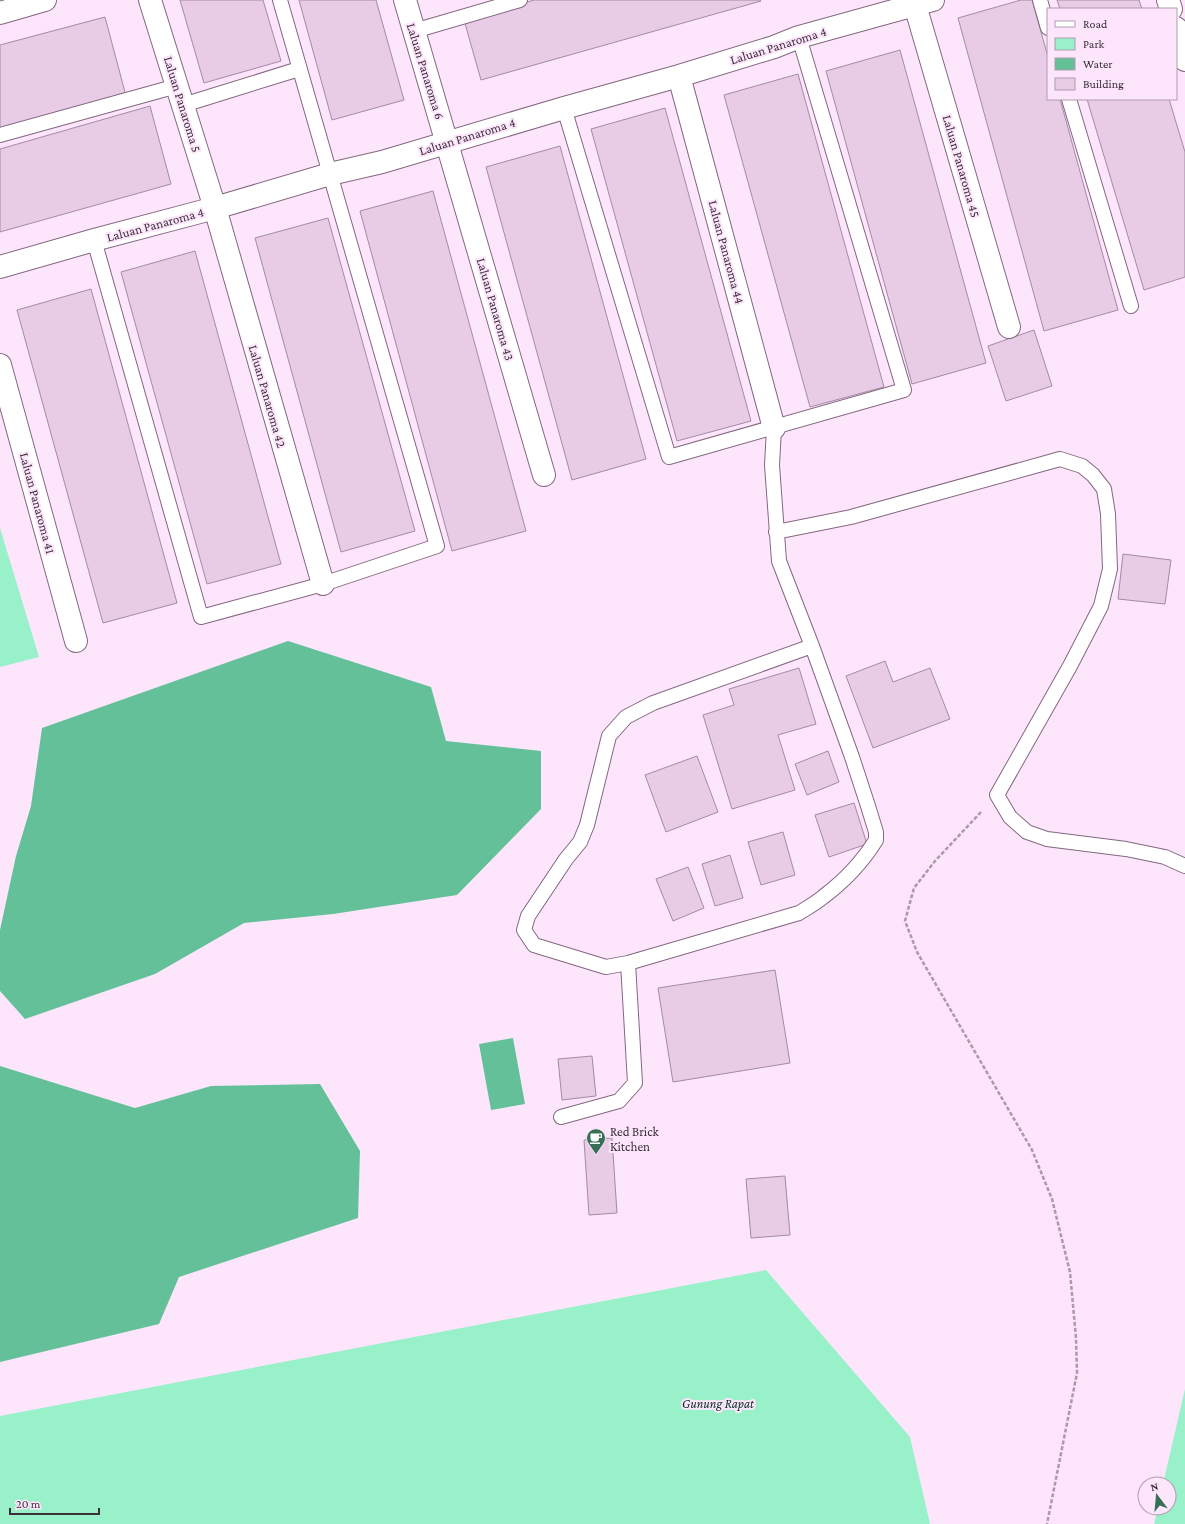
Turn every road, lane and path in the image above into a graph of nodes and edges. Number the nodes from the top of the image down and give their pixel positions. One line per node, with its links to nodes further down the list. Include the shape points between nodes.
1 (45, 0): 8 (street)
2 (150, 0): 16 (street, Laluan Panaroma 5)
3 (280, 0): 14 (lane)
4 (405, 0): 10 (street, Laluan Panaroma 6)
5 (520, 0): 10 (lane)
6 (1040, 0): 9 (lane)
7 (924, 3): 12 (street, Laluan Panaroma 4); 26 (street, Laluan Panaroma 45)
8 (0, 13)
9 (1047, 24)
10 (414, 31): 20 (street, Laluan Panaroma 6)
11 (1177, 32): 13 (street)
12 (799, 37): 15 (street, Laluan Panaroma 4); 28 (lane, via 904,390)
13 (1185, 60)
14 (300, 69): 16 (lane); 21 (lane)
15 (679, 76): 18 (street, Laluan Panaroma 4); 28 (street, Laluan Panaroma 44)
16 (180, 96): 19 (lane); 22 (street, Laluan Panaroma 5)
17 (1069, 100): 25 (lane)
18 (564, 108): 20 (street, Laluan Panaroma 4); 28 (lane, via 669,457)
19 (0, 135)
20 (448, 142): 21 (street, Laluan Panaroma 4, via 382,162); 29 (street, Laluan Panaroma 43)
21 (330, 174): 22 (street, Laluan Panaroma 4); 31 (lane, via 437,546)
22 (215, 208): 23 (street, Laluan Panaroma 4); 31 (street, Laluan Panaroma 42)
23 (94, 240): 24 (street, Laluan Panaroma 4); 31 (lane, via 202,617)
24 (0, 267)
25 (1131, 306)
26 (1010, 327)
27 (0, 365): 32 (street, Laluan Panaroma 41)
28 (774, 428): 30 (lane, via 772,465)
29 (544, 476)
30 (776, 532): 33 (lane, via 779,562); 34 (lane, via 851,517 1060,459 1082,466 1093,475 1104,489 1108,514 1110,569 1101,606)
31 (323, 584)
32 (76, 641)
33 (812, 646): 36 (lane, via 857,771 874,825 876,840 842,880 824,897 800,913); 36 (lane, via 653,703 626,717 609,736 587,825 580,842 528,916 524,930 534,945 606,967)
34 (997, 796): 35 (lane, via 1010,817 1027,832 1047,839 1126,849 1165,857); 38 (path, via 935,861 914,888 905,922 917,952 1032,1150 1052,1199 1070,1272 1078,1372)
35 (1185, 866)
36 (628, 963): 37 (lane, via 635,1083 618,1101)
37 (561, 1117)
38 (1047, 1524)

